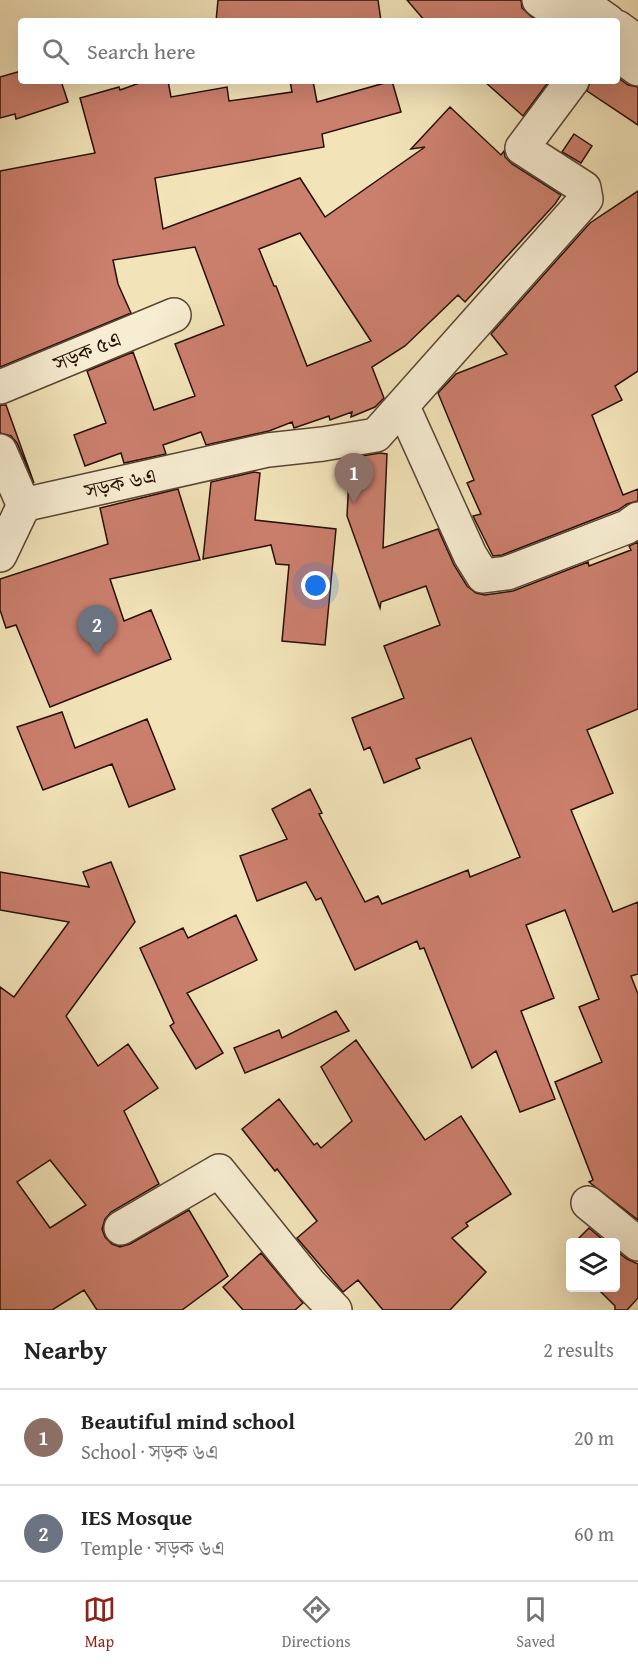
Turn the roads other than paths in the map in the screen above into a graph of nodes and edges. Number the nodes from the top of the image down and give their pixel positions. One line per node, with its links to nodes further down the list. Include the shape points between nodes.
1 (539, 0): 3 (street)
2 (578, 0): 4 (street)
3 (565, 18)
4 (604, 18)
5 (620, 29): 6 (street)
6 (638, 42)
7 (620, 56): 8 (street)
8 (638, 69)
9 (570, 84): 12 (street, সড়ক ৬এ, via 522,148 584,188 586,199)
10 (174, 315): 11 (street, সড়ক ৫এ)
11 (0, 387)
12 (402, 407): 14 (street, সড়ক ৬এ, via 376,435 268,450); 15 (street, via 483,576 507,573 627,527)
13 (0, 451): 14 (street)
14 (24, 506): 16 (street)
15 (638, 519)
16 (0, 555)
17 (588, 1203): 19 (street)
18 (121, 1228): 20 (street, via 219,1172)
19 (638, 1244)
20 (335, 1310)

